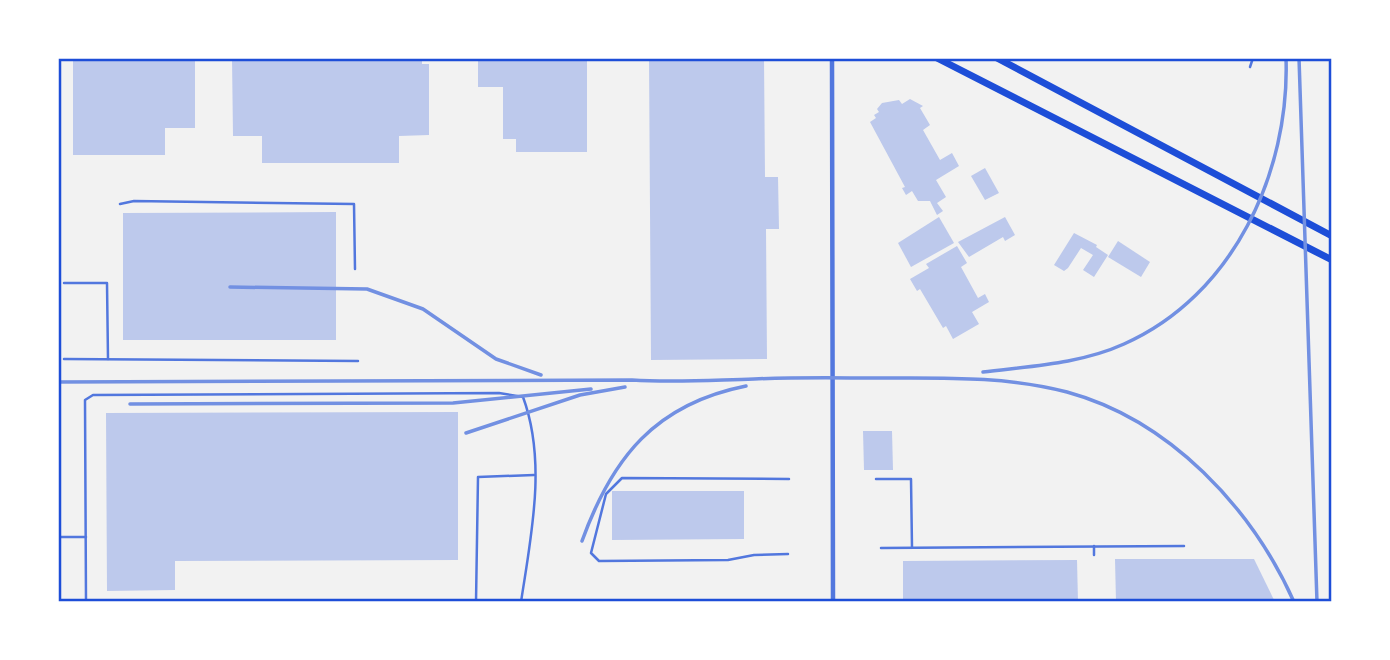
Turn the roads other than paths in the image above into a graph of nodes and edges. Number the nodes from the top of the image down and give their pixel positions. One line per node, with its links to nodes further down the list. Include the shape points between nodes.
1 (832, 58): 28 (street)
2 (937, 58): 8 (main road)
3 (997, 58): 7 (main road)
4 (1253, 58): 5 (lane)
5 (1250, 67)
6 (120, 204): 9 (lane, via 354,204)
7 (1332, 236)
8 (1332, 260)
9 (355, 269)
10 (64, 283): 12 (lane, via 107,283)
11 (64, 359): 12 (lane)
12 (108, 359): 13 (lane)
13 (358, 361)
14 (534, 475): 18 (lane, via 535,438 523,397 499,393 93,395 85,400); 26 (lane, via 478,477); 27 (lane, via 532,530)
15 (789, 479): 23 (lane, via 622,478 606,494 591,553 599,561 728,560)
16 (876, 479): 21 (lane, via 911,479)
17 (58, 537): 18 (lane)
18 (86, 537): 25 (lane)
19 (1094, 546): 20 (lane); 21 (lane); 24 (lane)
20 (1184, 546)
21 (912, 547): 22 (lane)
22 (881, 548)
23 (788, 554)
24 (1094, 555)
25 (86, 602)
26 (476, 602)
27 (521, 602)
28 (834, 602)

